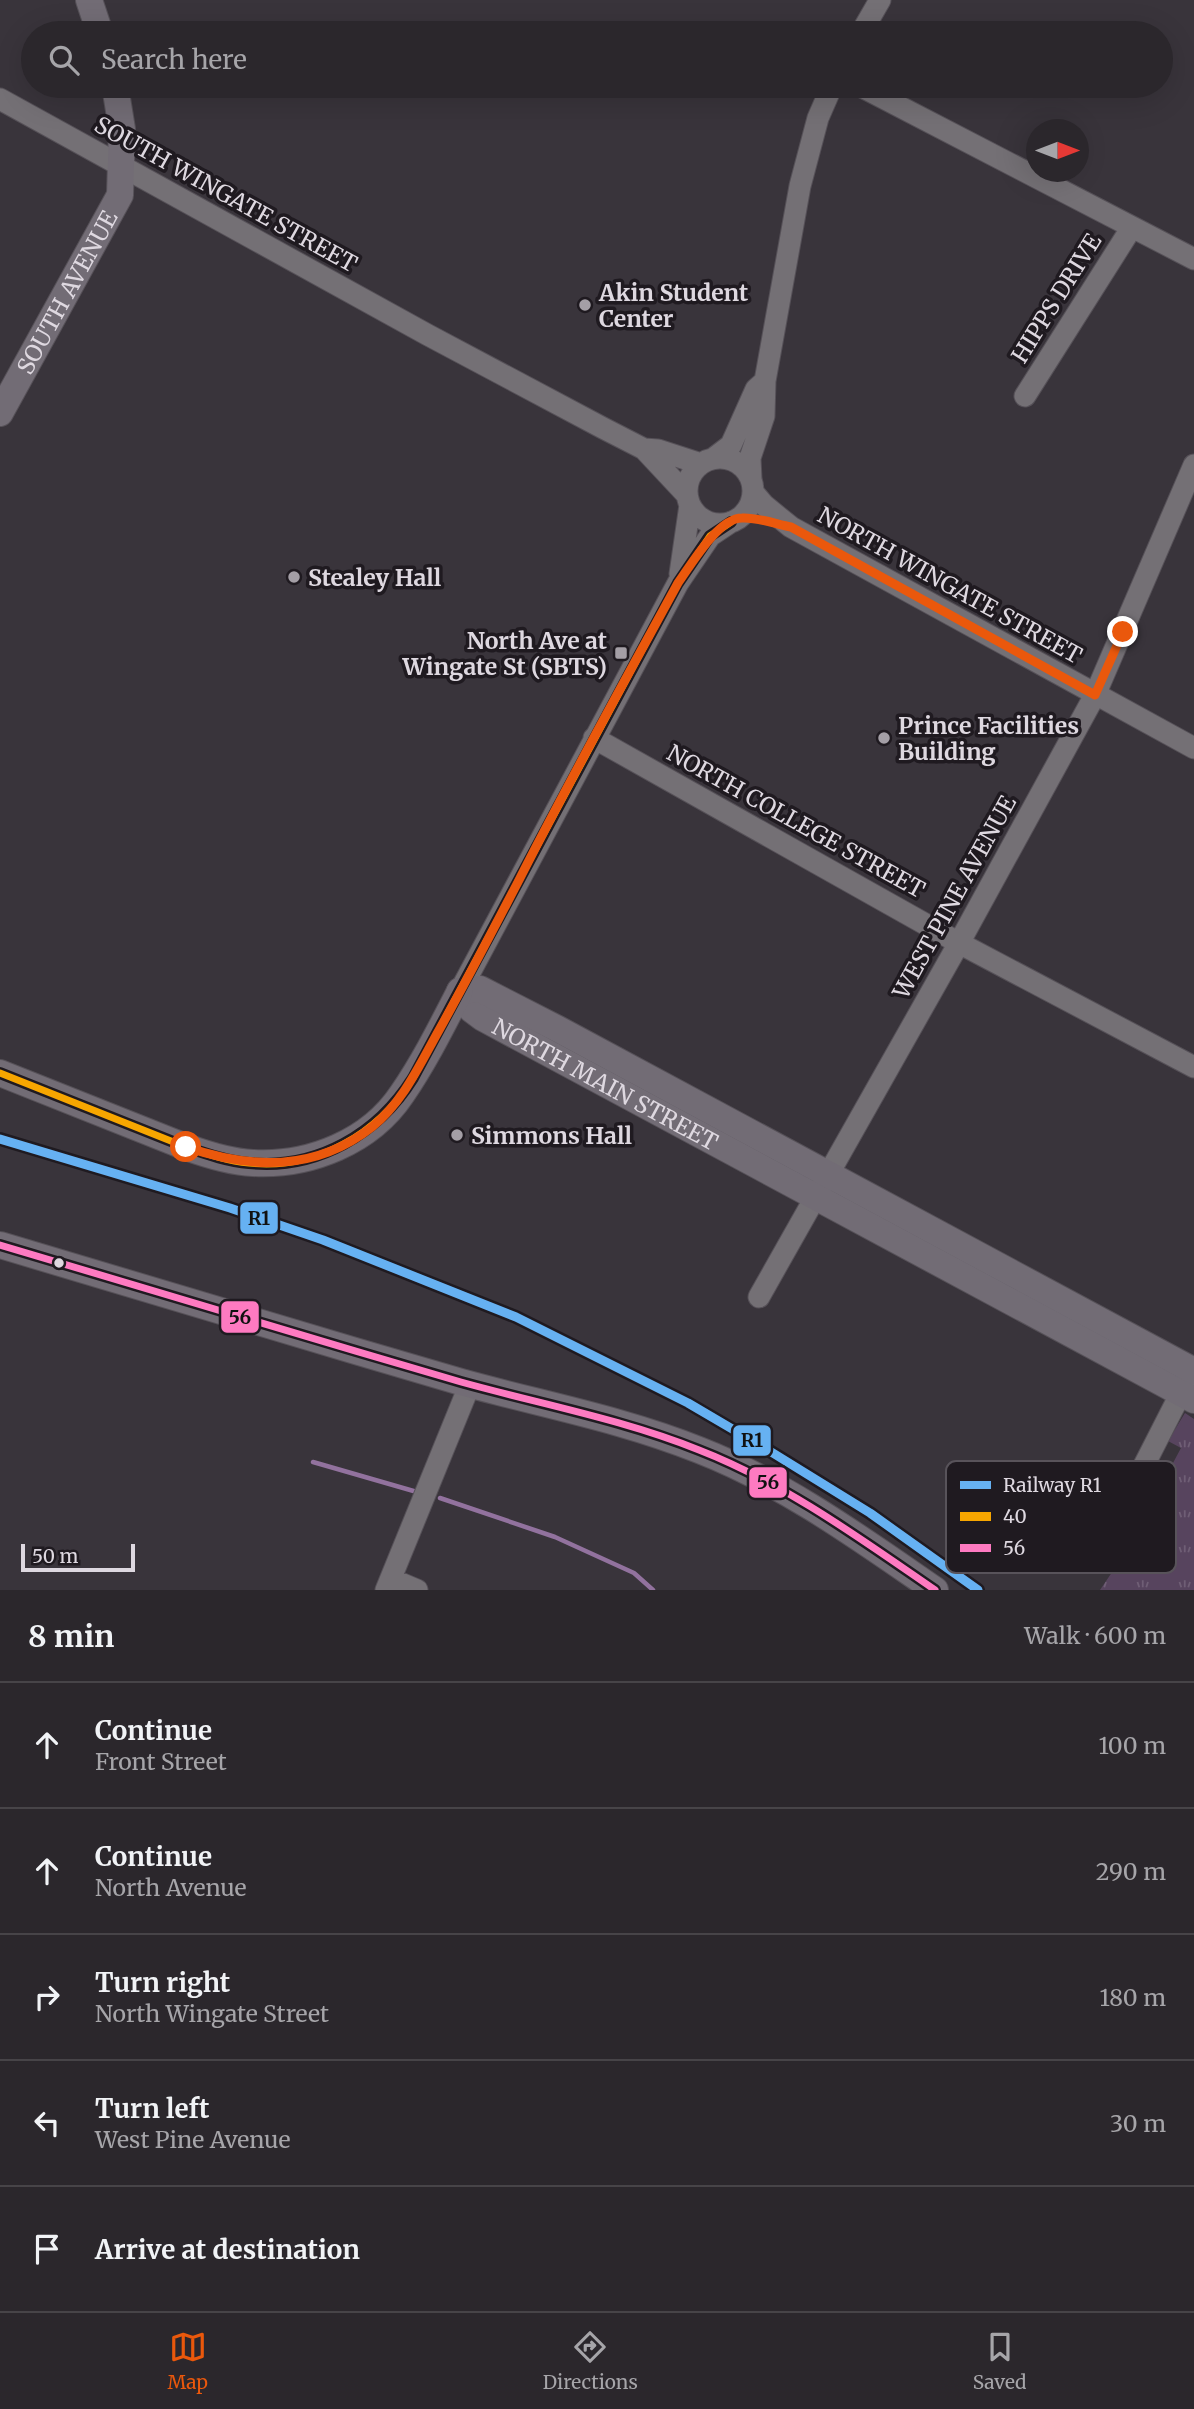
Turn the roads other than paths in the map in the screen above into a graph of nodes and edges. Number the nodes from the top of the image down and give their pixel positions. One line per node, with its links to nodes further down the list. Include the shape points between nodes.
1 (89, 0): 3 (main road)
2 (880, 0): 4 (street)
3 (96, 21)
4 (868, 21)
5 (117, 98): 9 (main road, SOUTH AVENUE)
6 (827, 98): 12 (street, via 800,186)
7 (883, 98): 10 (street)
8 (0, 99): 9 (street, SOUTH WINGATE STREET)
9 (121, 165): 14 (main road, SOUTH AVENUE, via 120,195); 15 (street, SOUTH WINGATE STREET)
10 (1132, 227): 11 (street); 13 (street, HIPPS DRIVE)
11 (1194, 259)
12 (765, 381): 16 (street, via 756,388 731,445); 18 (street, via 764,416 750,458)
13 (1025, 396)
14 (0, 413)
15 (644, 449): 16 (street); 19 (street)
16 (708, 461): 18 (street, via 726,458 736,462); 19 (street, via 691,476)
17 (1194, 465): 23 (street, WEST PINE AVENUE)
18 (752, 486): 20 (street, via 747,510); 21 (street, NORTH WINGATE STREET, via 764,505)
19 (688, 500): 20 (street, via 695,513 712,523); 22 (street)
20 (735, 520): 21 (street, NORTH WINGATE STREET); 22 (street, via 710,536)
21 (791, 527): 23 (street, NORTH WINGATE STREET)
22 (678, 583): 24 (street)
23 (1095, 695): 25 (street, NORTH WINGATE STREET); 26 (street, WEST PINE AVENUE)
24 (594, 738): 26 (street, NORTH COLLEGE STREET); 27 (street)
25 (1194, 748)
26 (959, 943): 28 (street, NORTH COLLEGE STREET); 30 (street, WEST PINE AVENUE)
27 (460, 991): 29 (main road, via 401,1096 372,1126 330,1150 288,1162 218,1158); 30 (main road, NORTH MAIN STREET, via 483,1018)
28 (1194, 1068)
29 (0, 1073)
30 (823, 1185): 32 (street, WEST PINE AVENUE); 33 (main road, NORTH MAIN STREET)
31 (0, 1245): 34 (main road)
32 (759, 1297)
33 (1191, 1380): 35 (street)
34 (470, 1384): 36 (street); 38 (main road, via 576,1411 718,1458 818,1512)
35 (1148, 1461)
36 (388, 1585): 37 (street)
37 (417, 1590)
38 (935, 1590)

